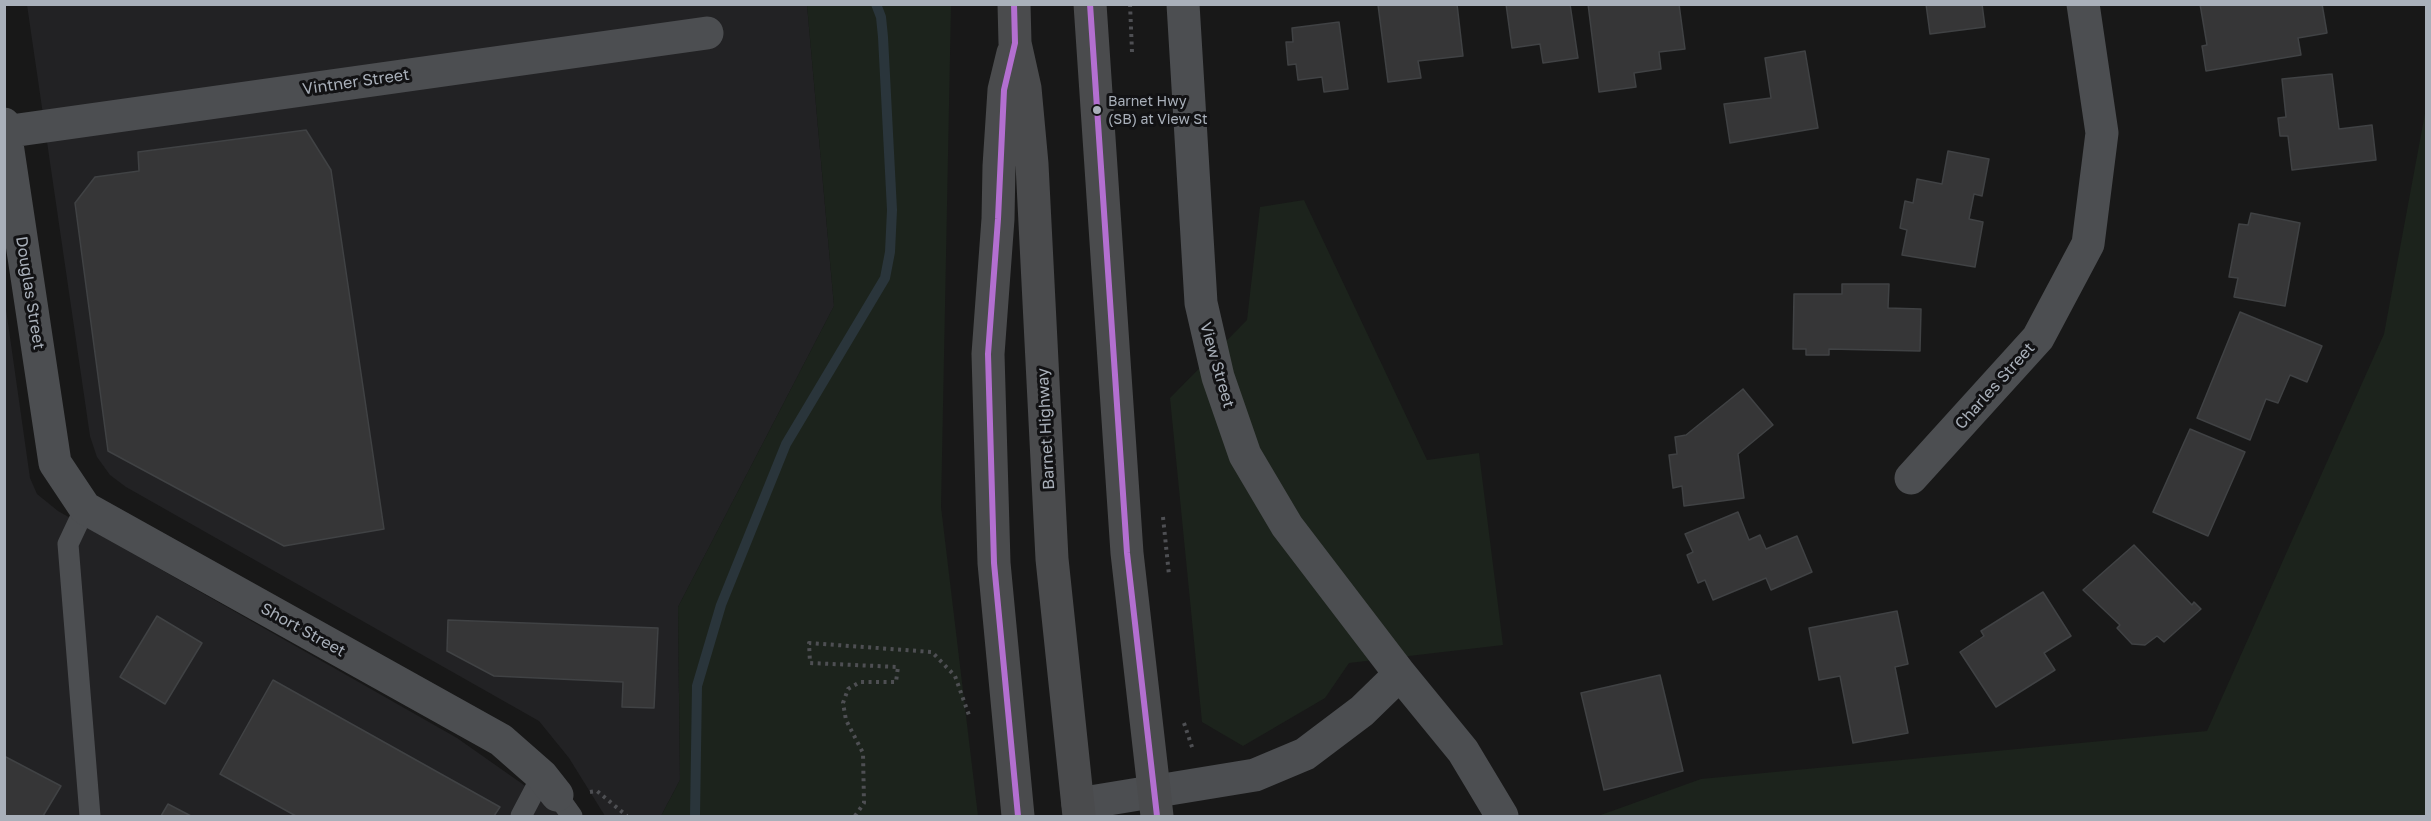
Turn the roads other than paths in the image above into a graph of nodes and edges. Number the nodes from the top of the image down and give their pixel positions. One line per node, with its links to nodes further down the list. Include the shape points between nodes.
1 (1014, 4): 6 (main road, Barnet Highway)
2 (1090, 4): 13 (main road, via 1127,553)
3 (1183, 4): 11 (street, View Street, via 1201,303 1218,377 1245,455 1287,526)
4 (2083, 4): 9 (street, Charles Street, via 2102,133 2088,244 2038,338)
5 (707, 33): 7 (street, Vintner Street)
6 (1015, 43): 14 (main road, Barnet Highway, via 1025,88 1032,164 1052,559); 17 (main road, Barnet Highway, via 1004,90 988,354 994,563)
7 (5, 129): 8 (street, Douglas Street)
8 (55, 463): 10 (street, Short Street)
9 (1911, 478)
10 (85, 508): 12 (street, Short Street, via 501,740); 15 (lane, via 68,544)
11 (1400, 674): 13 (street, via 1362,711 1305,754 1255,774); 18 (street, View Street, via 1463,751)
12 (557, 796): 16 (lane)
13 (1155, 804): 14 (street)
14 (1078, 810)
15 (90, 816)
16 (521, 816)
17 (1018, 816)
18 (1502, 816)

